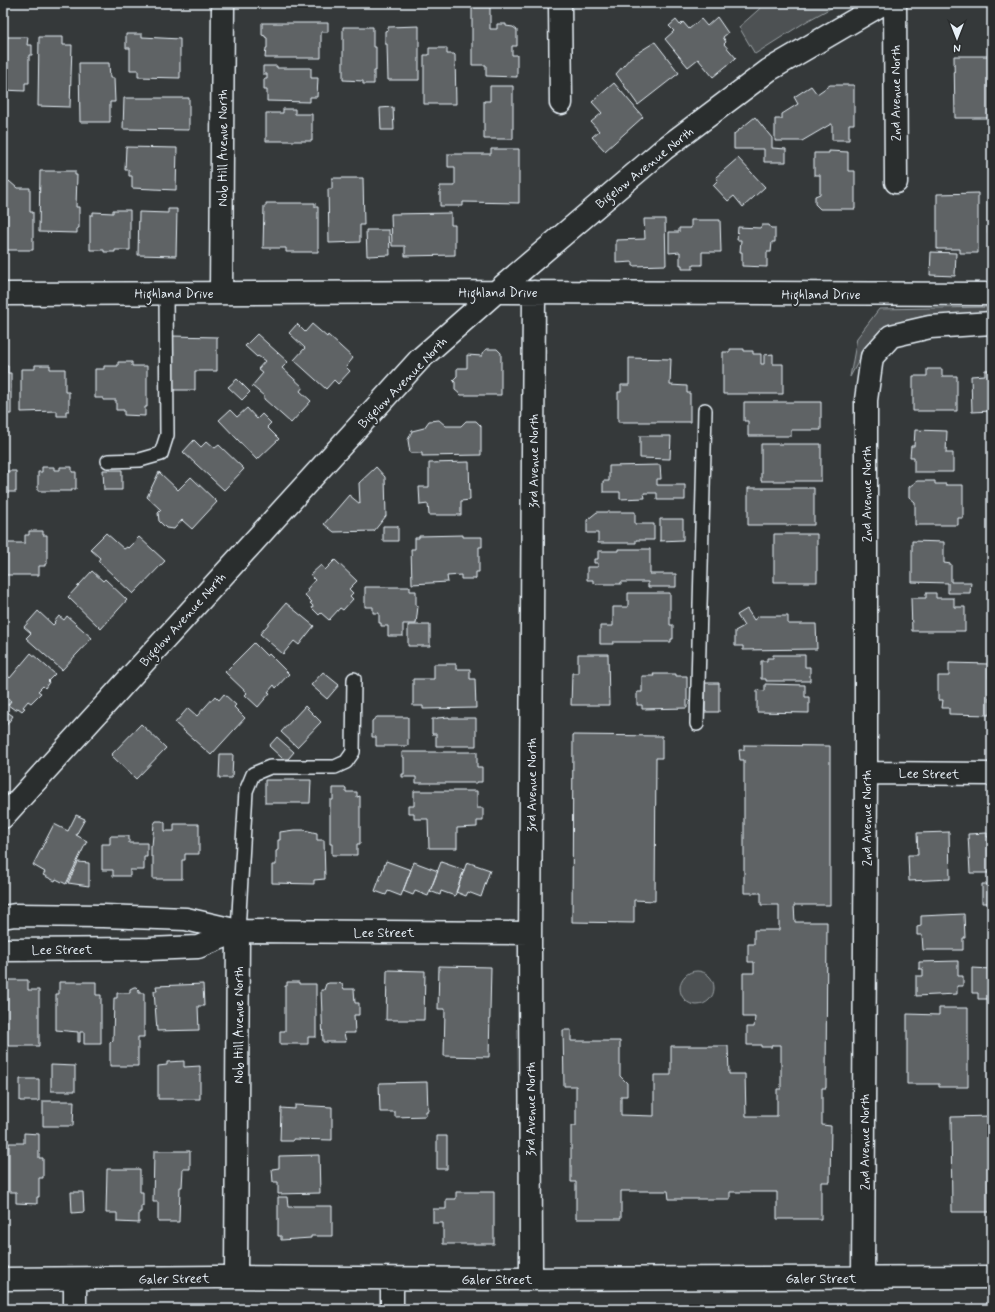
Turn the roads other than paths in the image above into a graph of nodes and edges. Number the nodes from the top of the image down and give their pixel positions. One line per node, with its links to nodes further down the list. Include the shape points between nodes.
1 (223, 3): 10 (street, Nob Hill Avenue North)
2 (560, 3): 5 (street)
3 (884, 3): 7 (street, Bigelow Avenue North, via 769,70 664,148)
4 (895, 3): 6 (street, 2nd Avenue North)
5 (560, 103)
6 (896, 182)
7 (496, 292): 8 (street, Highland Drive); 10 (street, Highland Drive); 20 (street, Bigelow Avenue North, via 420,359)
8 (534, 292): 12 (street, Highland Drive); 23 (street, 3rd Avenue North)
9 (166, 293): 10 (street, Highland Drive); 11 (street, Highland Drive); 15 (lane, via 167,435 161,454 140,460)
10 (221, 293)
11 (3, 294)
12 (992, 294)
13 (992, 323): 18 (street, 2nd Avenue North, via 930,327 891,336 872,357 866,400)
14 (705, 410): 17 (lane)
15 (108, 461)
16 (354, 679): 22 (lane, Nob Hill Avenue North, via 353,752 346,762 335,767 270,767 254,774 246,791)
17 (697, 724)
18 (866, 773): 19 (street, Lee Street); 27 (street, 2nd Avenue North)
19 (992, 774)
20 (3, 817)
21 (3, 917): 22 (street, Lee Street, via 15,915 186,919)
22 (238, 931): 23 (street, Lee Street); 24 (street, Lee Street, via 198,947); 25 (street, Nob Hill Avenue North)
23 (530, 933): 31 (street, 3rd Avenue North)
24 (3, 950)
25 (236, 1277): 29 (street, Galer Street); 30 (street, Galer Street)
26 (992, 1277): 27 (street, Galer Street)
27 (863, 1278): 31 (street, Galer Street)
28 (3, 1279): 29 (street, Galer Street)
29 (75, 1279): 32 (street)
30 (392, 1279): 31 (street, Galer Street); 33 (street)
31 (531, 1279)
32 (75, 1309)
33 (392, 1309)

